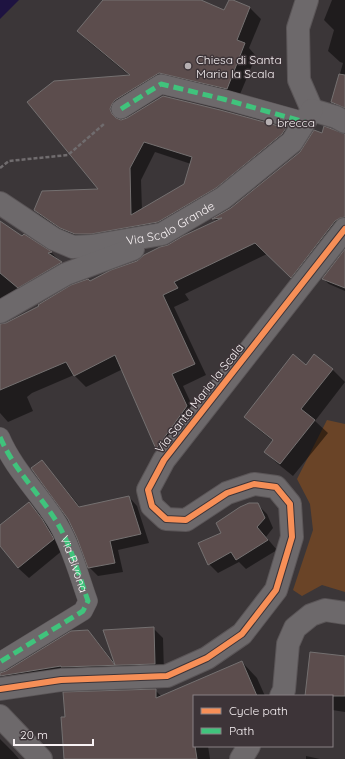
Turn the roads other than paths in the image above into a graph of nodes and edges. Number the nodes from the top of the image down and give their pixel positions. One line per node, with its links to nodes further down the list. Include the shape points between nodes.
1 (306, 0): 3 (street, via 298,28 299,80)
2 (121, 109): 3 (street, via 161,84)
3 (309, 116): 4 (street, via 336,117); 7 (street, Via Scalo Grande, via 292,142 223,198)
4 (345, 122)
5 (0, 202): 7 (street, Via Scalo Grande, via 54,238 73,247)
6 (345, 229): 12 (street, Via Santa Maria la Scala, via 164,460 148,490 152,506 166,519 186,520 227,493 254,484 276,487 290,504 292,537 276,590 242,634 207,658 168,676 61,680)
7 (162, 234): 8 (street, via 129,250 66,274)
8 (0, 312)
9 (0, 437): 11 (street, Via Bivona, via 15,464 64,535 88,602 83,611)
10 (345, 614): 13 (street, via 326,610 311,615 295,628 288,644)
11 (0, 662)
12 (0, 689)
13 (282, 695)
14 (0, 716): 16 (street)
15 (248, 747): 17 (street)
16 (41, 759)
17 (241, 759)

